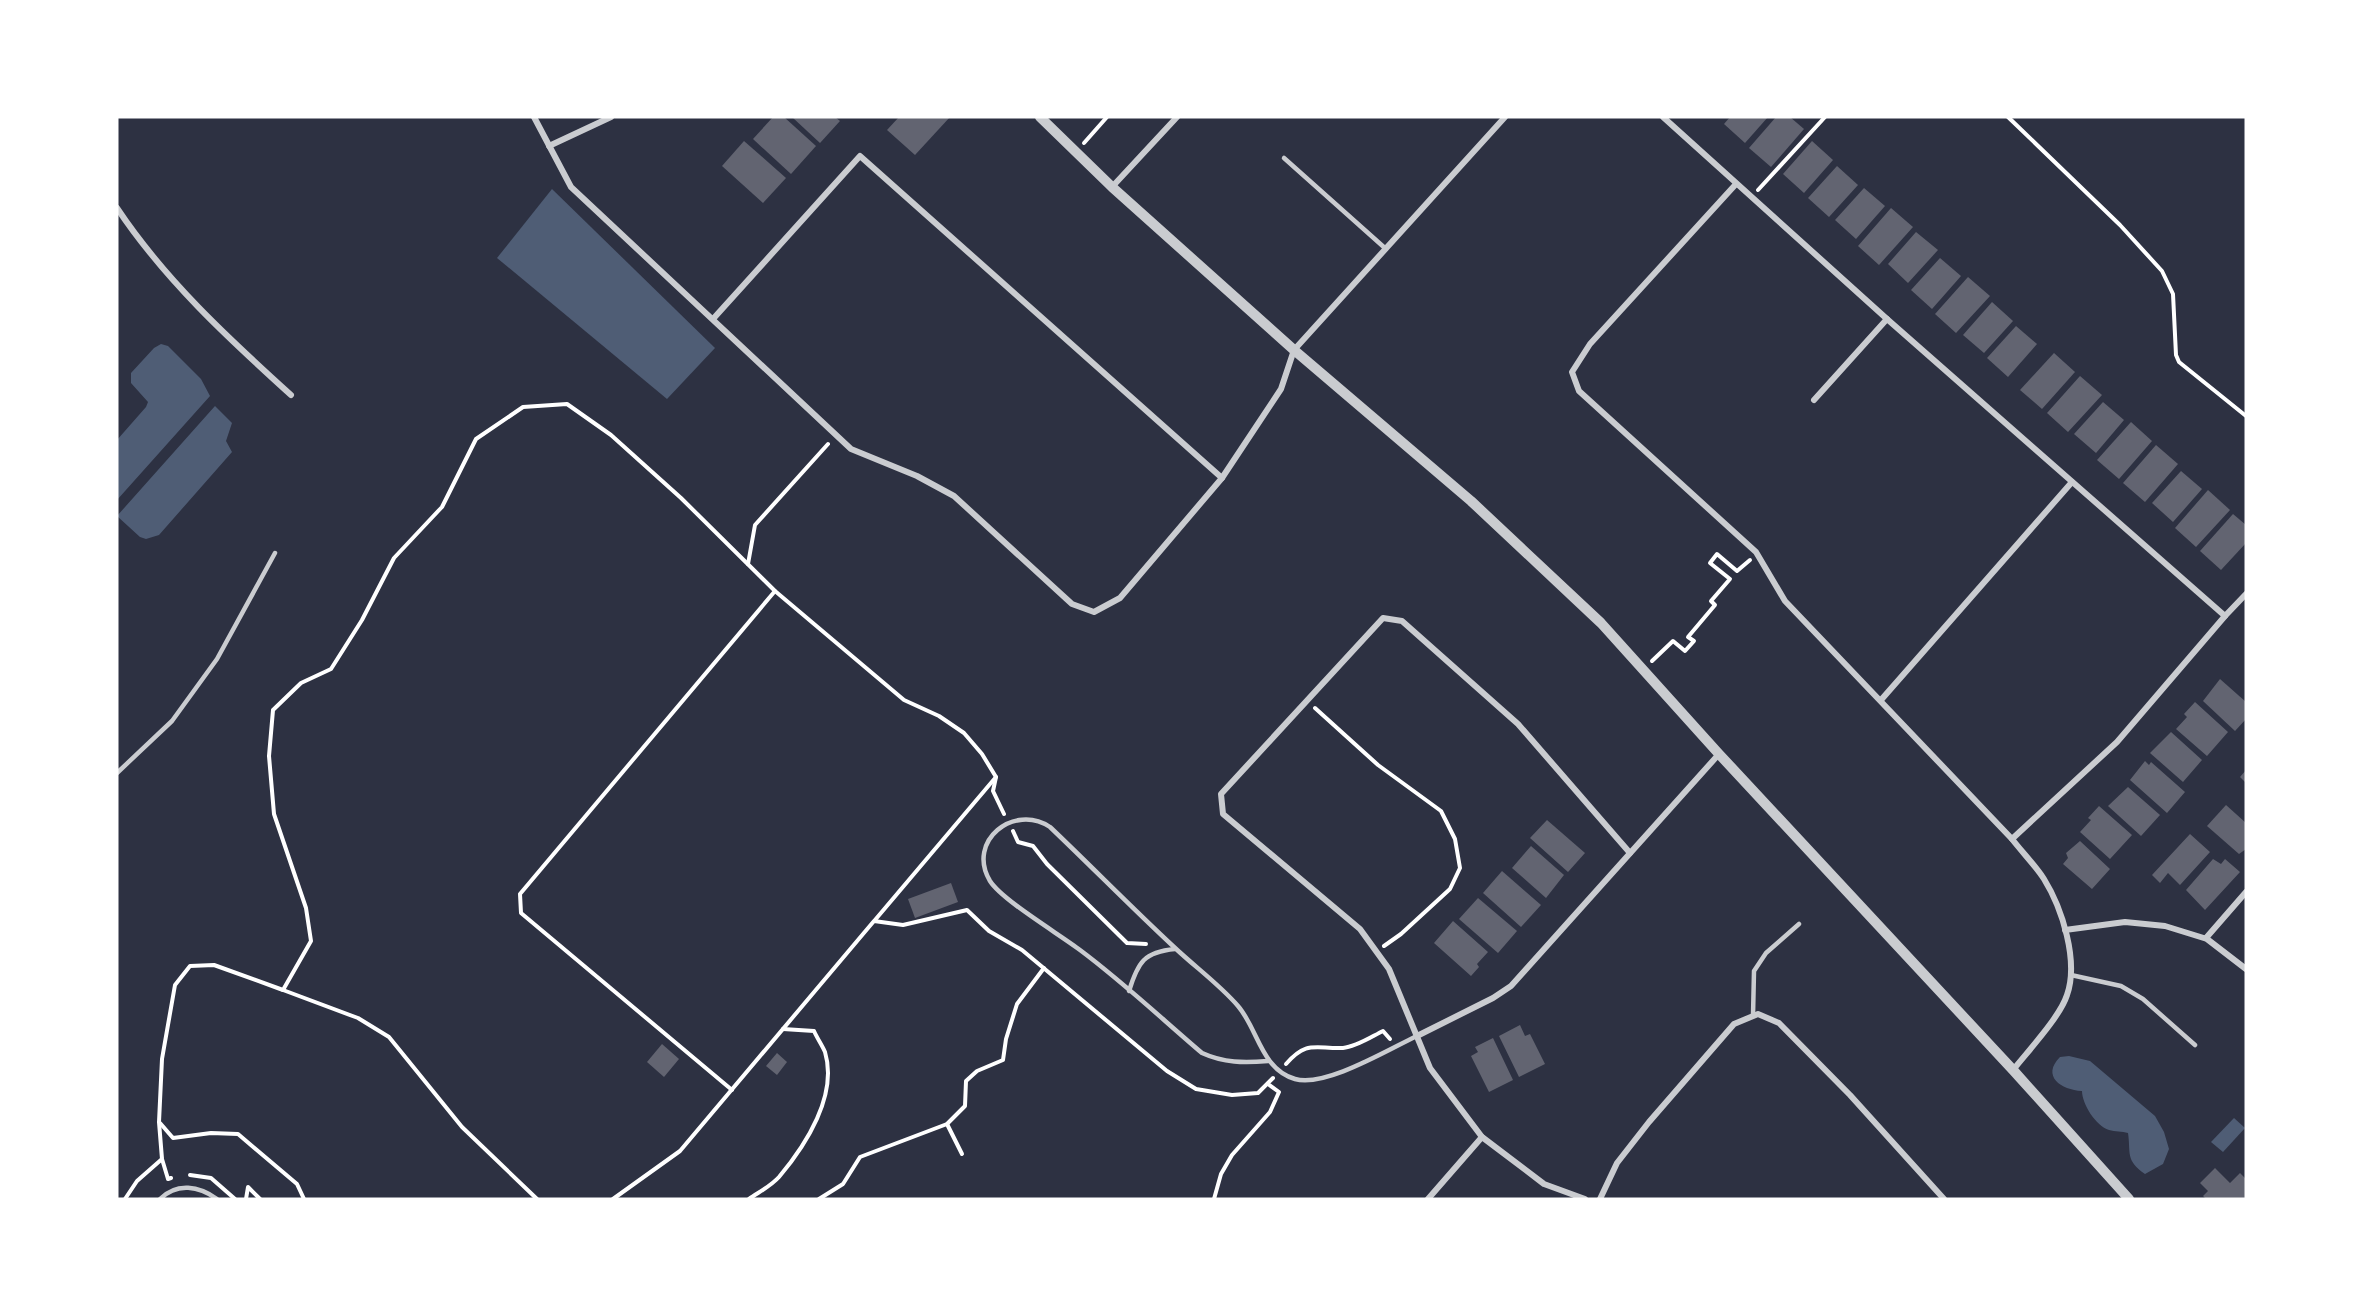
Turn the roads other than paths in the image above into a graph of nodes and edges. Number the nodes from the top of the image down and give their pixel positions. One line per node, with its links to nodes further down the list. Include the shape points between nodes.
1 (534, 117): 7 (street)
2 (611, 117): 7 (street)
3 (1040, 117): 10 (street)
4 (1177, 117): 10 (street)
5 (1505, 117): 12 (street)
6 (1663, 117): 9 (street)
7 (549, 147): 13 (street, via 571,187)
8 (1284, 158): 12 (lane)
9 (1736, 184): 14 (street); 23 (street, via 1590,344 1572,372 1579,391 1757,553 1785,601)
10 (1112, 187): 15 (street)
11 (117, 208): 16 (street, via 185,294)
12 (1386, 249): 15 (street)
13 (713, 319): 18 (street, via 851,449 954,496 1072,604 1094,612 1120,598); 18 (street, via 860,156)
14 (1887, 319): 17 (street); 19 (street)
15 (1294, 351): 18 (street, via 1281,389); 24 (street, via 1471,501 1601,623)
16 (291, 395)
17 (1814, 400)
18 (1222, 478)
19 (2072, 482): 22 (street); 23 (street)
20 (275, 553): 25 (lane, via 211,668 172,721)
21 (2246, 594): 22 (street)
22 (2225, 616): 26 (street, via 2118,742)
23 (1881, 700): 26 (street)
24 (1719, 754): 27 (street); 40 (street)
25 (117, 773)
26 (2012, 839): 30 (street, via 2044,879)
27 (1630, 853): 37 (street, via 1511,987); 37 (street, via 1518,724 1402,621 1383,618 1221,794 1223,814 1360,929 1389,969)
28 (2246, 892): 31 (street)
29 (1799, 924): 36 (lane, via 1766,953 1754,970)
30 (2065, 930): 31 (street, via 2125,922 2165,926); 34 (street)
31 (2206, 938): 33 (street)
32 (1175, 949): 35 (lane, via 1158,951 1146,958 1136,968); 35 (lane, via 1050,827 1029,819 1009,823 993,833 987,843 984,868 997,890 1082,951); 39 (lane, via 1244,1012)
33 (2246, 969)
34 (2071, 975): 38 (lane, via 2121,986 2143,999); 40 (street, via 2058,1012)
35 (1129, 991): 39 (lane, via 1202,1053 1242,1063)
36 (1755, 1015): 46 (street, via 1734,1024 1649,1122 1617,1163); 47 (street, via 1779,1023)
37 (1417, 1036): 39 (lane, via 1338,1074 1313,1080 1294,1079); 41 (street, via 1430,1068)
38 (2195, 1045)
39 (1268, 1061)
40 (2013, 1070): 48 (street)
41 (1482, 1137): 44 (street); 45 (street, via 1544,1184)
42 (160, 1199): 43 (lane, via 174,1189 187,1187)
43 (217, 1199)
44 (1428, 1199)
45 (1585, 1199)
46 (1600, 1199)
47 (1944, 1199)
48 (2129, 1199)

